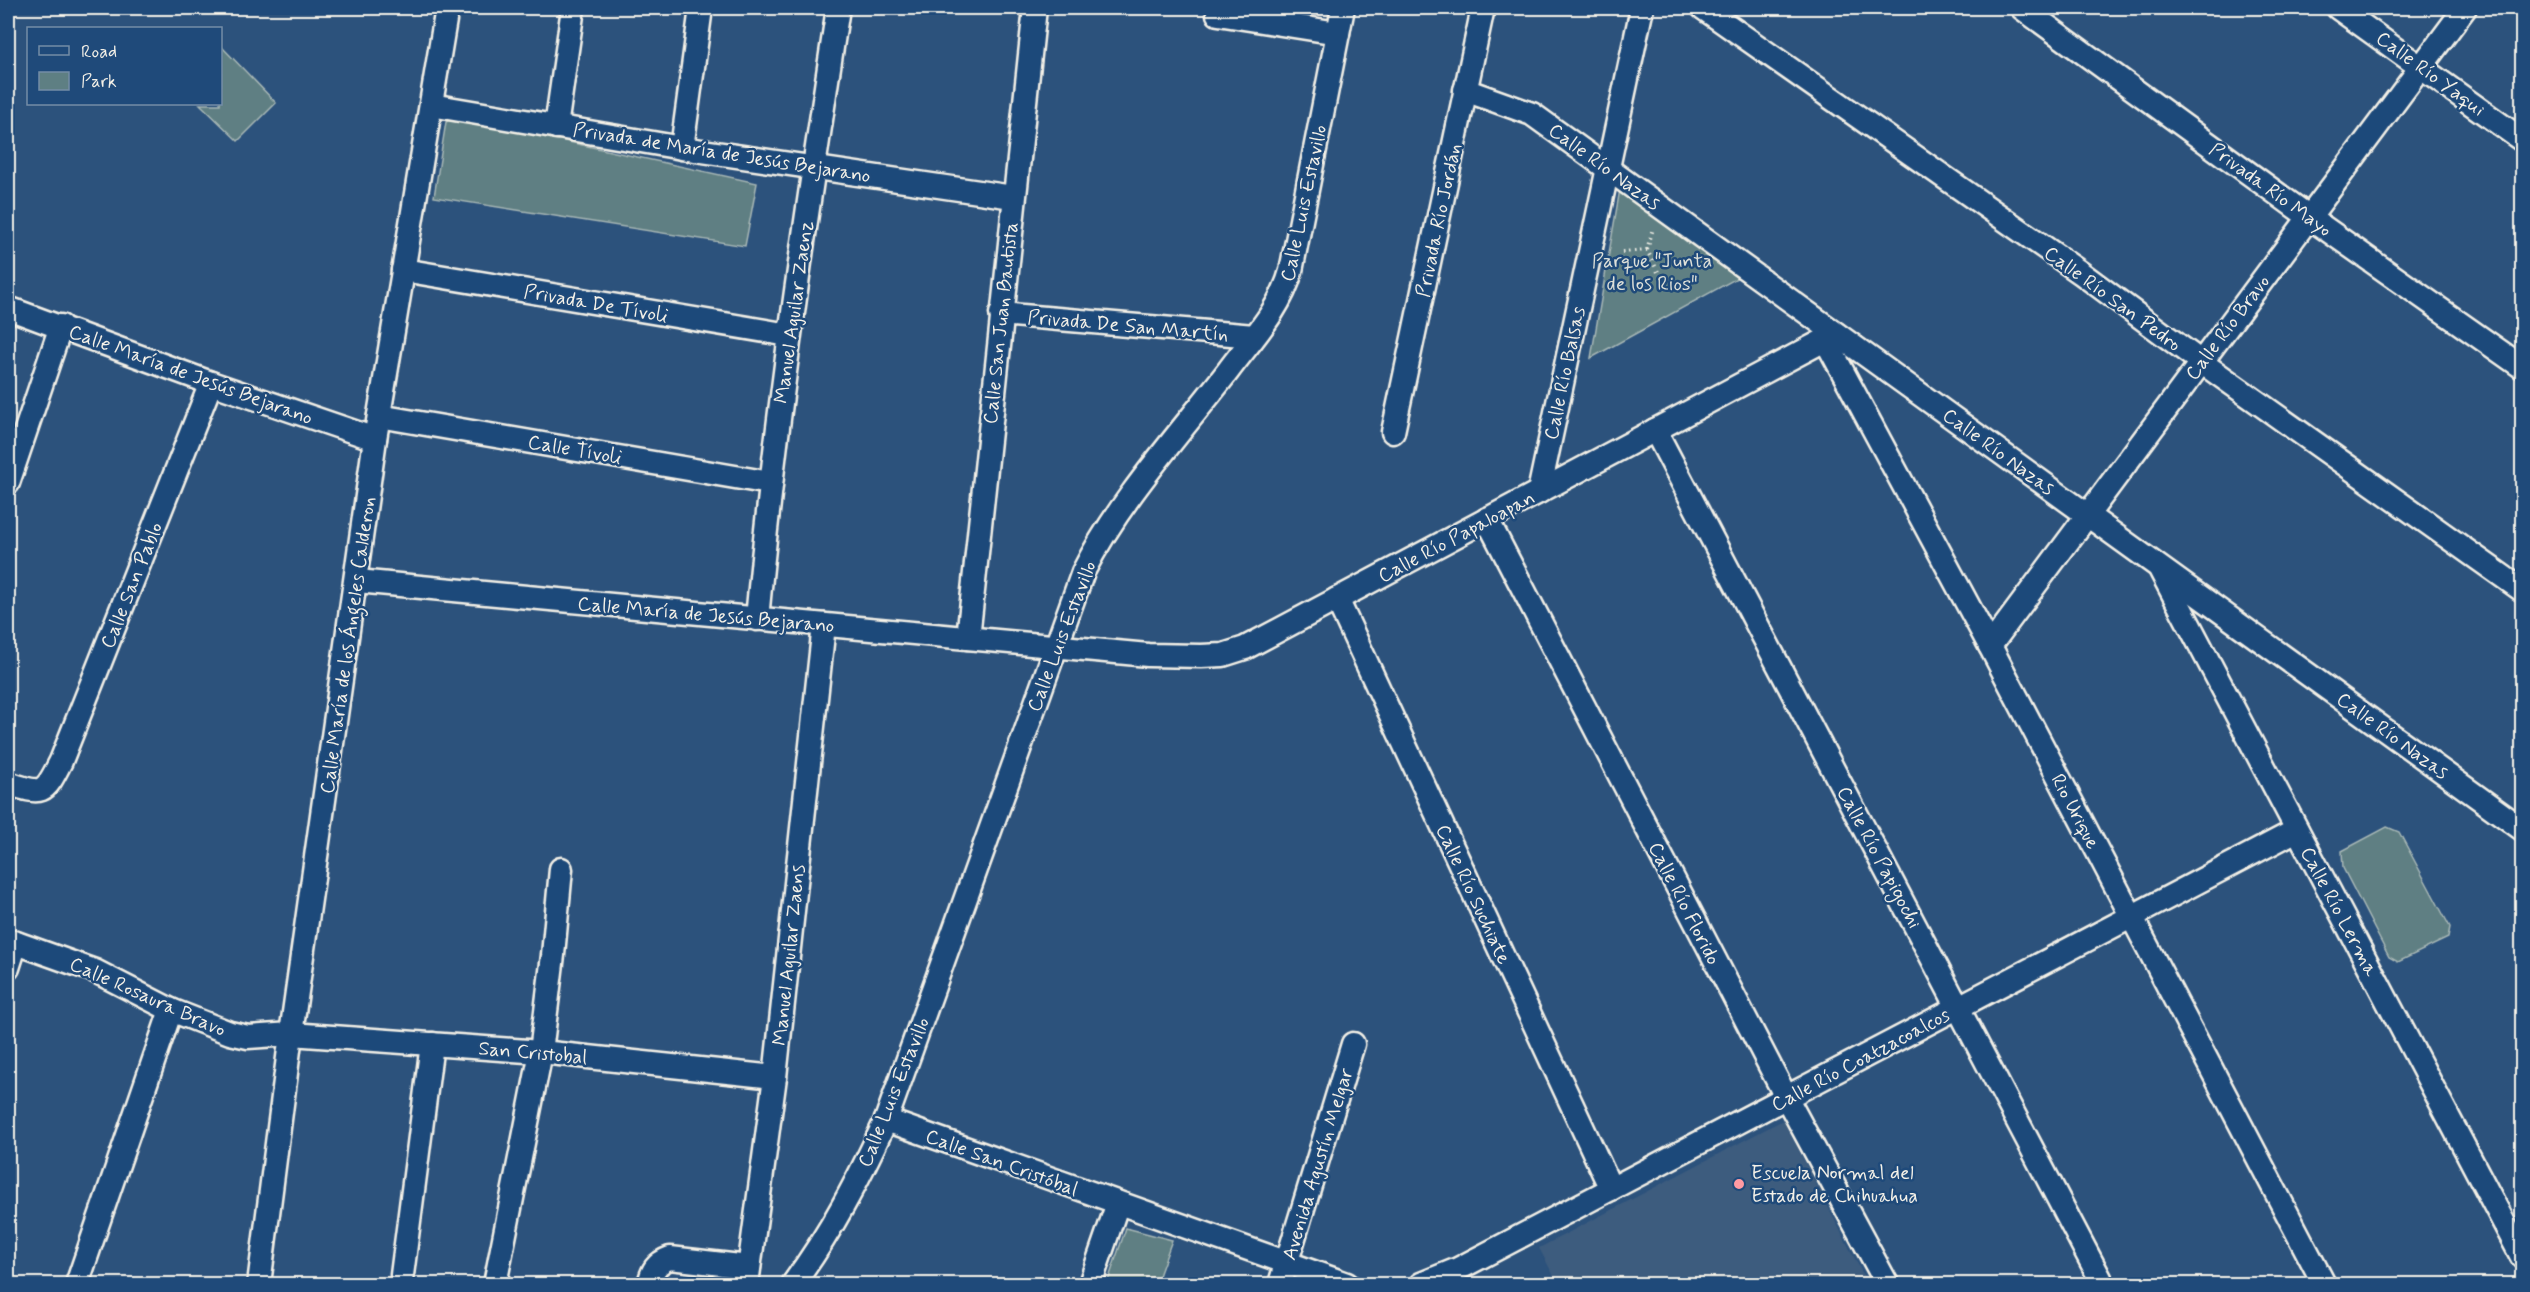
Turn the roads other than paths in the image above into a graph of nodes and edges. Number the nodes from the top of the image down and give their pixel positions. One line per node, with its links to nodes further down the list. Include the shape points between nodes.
1 (447, 8): 17 (street, Calle María de los Ángeles Calderon)
2 (573, 8): 18 (street)
3 (701, 8): 20 (street)
4 (838, 8): 21 (street, Manuel Aguilar Zaenz)
5 (1035, 8): 23 (street, Calle San Juan Bautista)
6 (1343, 8): 14 (street, Calle Luis Estavillo)
7 (1483, 8): 16 (street, Privada Río Jordán)
8 (1642, 8): 22 (street, Calle Río Balsas)
9 (1703, 8): 32 (street, Calle Río San Pedro, via 2081,273)
10 (2022, 8): 24 (street, Privada Río Mayo)
11 (2338, 8): 15 (street, Calle Río Yaqui)
12 (2465, 8): 15 (street, Calle Río Bravo)
13 (1218, 14): 14 (street)
14 (1338, 33): 30 (street, Calle Luis Estavillo, via 1288,282 1283,296)
15 (2422, 66): 19 (street, Calle Río Yaqui); 24 (street, Calle Río Bravo)
16 (1466, 90): 22 (street, Calle Río Nazas, via 1532,114); 37 (street, Privada Río Jordán)
17 (431, 105): 18 (street, Privada de María de Jesús Bejarano); 25 (street, Calle María de los Ángeles Calderon)
18 (556, 127): 20 (street, Privada de María de Jesús Bejarano)
19 (2523, 140)
20 (682, 148): 21 (street, Privada de María de Jesús Bejarano)
21 (813, 168): 23 (street, Privada de María de Jesús Bejarano); 29 (street, Manuel Aguilar Zaenz)
22 (1608, 168): 31 (street, Calle Río Nazas); 41 (street, Calle Río Balsas)
23 (1013, 196): 27 (street, Calle San Juan Bautista)
24 (2309, 217): 32 (street, Calle Río Bravo); 33 (street, Privada Río Mayo)
25 (403, 270): 29 (street, Privada De Tívoli); 35 (street, Calle María de los Ángeles Calderon)
26 (8, 308): 28 (street, Calle María de Jesús Bejarano)
27 (1001, 314): 30 (street, Privada De San Martín); 50 (street, Calle San Juan Bautista)
28 (61, 326): 34 (street, Calle María de Jesús Bejarano); 39 (street)
29 (789, 335): 40 (street, Manuel Aguilar Zaenz)
30 (1254, 336): 51 (street, Calle Luis Estavillo, via 1116,516 1083,572)
31 (1830, 336): 36 (street, Calle Río Papaloapan); 42 (street, Calle Río Nazas); 52 (street, Rio Urique)
32 (2201, 362): 42 (street, Calle Río Bravo); 46 (street, Calle Río San Pedro)
33 (2523, 367)
34 (211, 383): 38 (street, Calle María de Jesús Bejarano); 53 (street, Calle San Pablo, via 61,761 46,786 36,792)
35 (379, 416): 38 (street, Calle María de los Ángeles Calderon); 40 (street, Calle Tívoli)
36 (1655, 430): 41 (street, Calle Río Papaloapan); 60 (street, Calle Río Papigochi)
37 (1393, 432)
38 (375, 439): 45 (street, Calle María de los Ángeles Calderon)
39 (8, 483)
40 (770, 483): 48 (street, Manuel Aguilar Zaenz)
41 (1539, 492): 43 (street, Calle Río Papaloapan)
42 (2088, 515): 44 (street, Calle Río Nazas); 52 (street, Calle Río Bravo)
43 (1487, 519): 47 (street, Calle Río Papaloapan); 67 (street, Calle Río Florido)
44 (2158, 566): 54 (street, Calle Río Nazas); 55 (street, Calle Río Lerma)
45 (357, 581): 48 (street, Calle María de Jesús Bejarano); 62 (street, Calle María de los Ángeles Calderon)
46 (2523, 590)
47 (1337, 599): 51 (street, Calle Río Papaloapan, via 1245,648 1222,655 1148,655); 69 (street, Calle Río Suchiate)
48 (757, 619): 49 (street, Calle María de Jesús Bejarano)
49 (825, 625): 50 (street, Calle María de Jesús Bejarano); 66 (street, Manuel Aguilar Zaens)
50 (968, 638): 51 (street, Calle María de Jesús Bejarano)
51 (1056, 645): 68 (street, Calle Luis Estavillo)
52 (1990, 646): 57 (street, Rio Urique)
53 (8, 783)
54 (2523, 829)
55 (2297, 830): 57 (street, Calle Río Coatzacoalcos); 71 (street, Calle Río Lerma)
56 (561, 868): 65 (street)
57 (2131, 917): 60 (street, Calle Río Coatzacoalcos); 85 (street, Rio Urique)
58 (12, 941): 59 (street); 61 (street, Calle Rosaura Bravo, via 95,971)
59 (8, 968)
60 (1959, 1007): 67 (street, Calle Río Coatzacoalcos); 84 (street, Calle Río Papigochi)
61 (171, 1010): 62 (street, Calle Rosaura Bravo, via 230,1033 267,1037); 75 (street)
62 (291, 1034): 63 (street, San Cristobal); 76 (street, Calle María de los Ángeles Calderon)
63 (432, 1044): 65 (street, San Cristobal); 73 (street)
64 (1353, 1044): 72 (street, Avenida Agustín Melgar)
65 (541, 1052): 66 (street, San Cristobal); 77 (street)
66 (775, 1077): 74 (street, Manuel Aguilar Zaens)
67 (1786, 1097): 69 (street, Calle Río Coatzacoalcos); 83 (street, Calle Río Florido)
68 (886, 1120): 70 (street, Calle San Cristóbal); 79 (street, Calle Luis Estavillo, via 854,1189)
69 (1611, 1189): 82 (street, Calle Río Coatzacoalcos, via 1458,1269)
70 (1118, 1203): 72 (street, Calle San Cristóbal); 80 (street)
71 (2523, 1257)
72 (1283, 1274): 81 (street)
73 (402, 1275)
74 (748, 1276): 78 (street, via 670,1258 654,1268)
75 (77, 1284)
76 (259, 1284)
77 (495, 1284)
78 (649, 1284)
79 (793, 1284)
80 (1090, 1284)
81 (1347, 1284)
82 (1421, 1284)
83 (1887, 1284)
84 (2103, 1284)
85 (2324, 1284)

